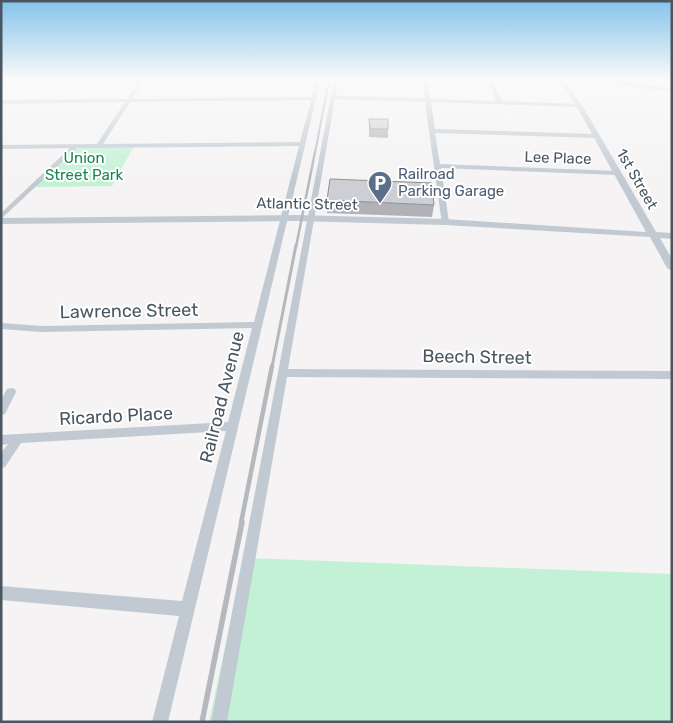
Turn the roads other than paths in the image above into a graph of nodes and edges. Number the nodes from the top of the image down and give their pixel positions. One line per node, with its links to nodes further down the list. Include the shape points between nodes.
1 (121, 114): 9 (street)
2 (311, 114): 8 (street, Railroad Avenue)
3 (331, 114): 15 (street)
4 (430, 114): 6 (street)
5 (584, 114): 7 (street, 1st Street)
6 (432, 130): 7 (street); 12 (street)
7 (596, 136): 13 (street, 1st Street)
8 (302, 144): 9 (street); 14 (street, Railroad Avenue)
9 (99, 146): 11 (street)
10 (1, 147): 11 (street)
11 (75, 147): 16 (street)
12 (437, 166): 13 (street, Lee Place); 17 (street)
13 (618, 174): 18 (street, 1st Street)
14 (284, 218): 15 (street, Atlantic Street); 16 (street, Atlantic Street); 21 (street, Railroad Avenue)
15 (313, 218): 17 (street, Atlantic Street); 23 (street)
16 (1, 219)
17 (445, 222): 18 (street, Atlantic Street)
18 (653, 235): 19 (street, Atlantic Street); 20 (street, 1st Street)
19 (672, 236)
20 (672, 268)
21 (258, 325): 22 (street, Lawrence Street, via 42,329); 27 (street, Railroad Avenue)
22 (1, 326)
23 (283, 373): 24 (street, Beech Street); 34 (street)
24 (672, 376)
25 (11, 392): 26 (street)
26 (1, 411)
27 (232, 426): 28 (street, Ricardo Place); 32 (street, Railroad Avenue)
28 (18, 439): 29 (street, Ricardo Place); 30 (street)
29 (1, 440)
30 (1, 463)
31 (1, 594): 32 (street)
32 (187, 609): 33 (street, Railroad Avenue)
33 (160, 722)
34 (219, 722)

